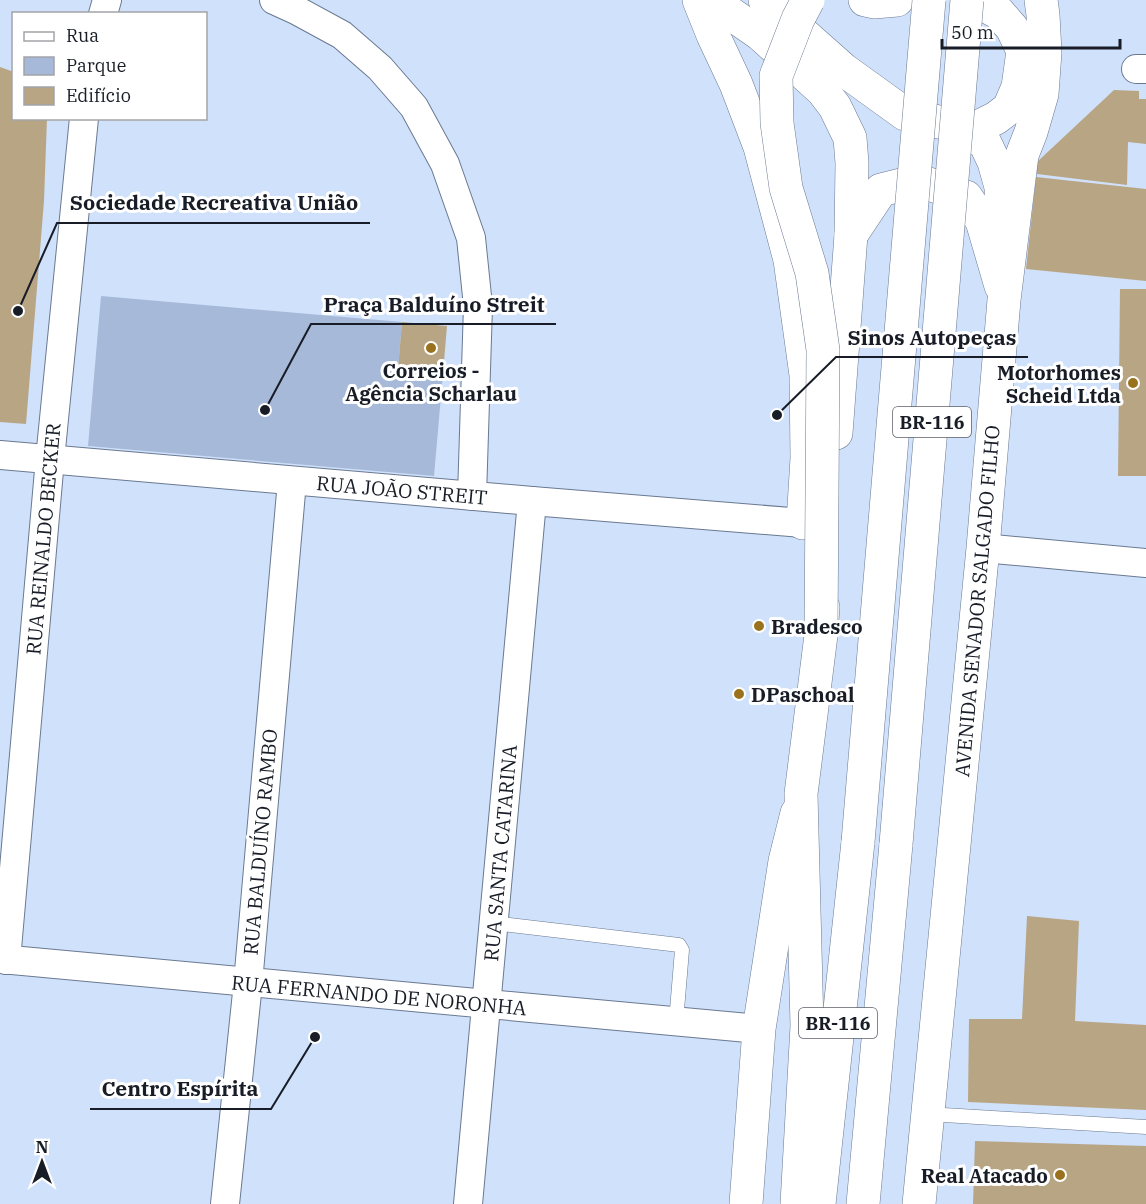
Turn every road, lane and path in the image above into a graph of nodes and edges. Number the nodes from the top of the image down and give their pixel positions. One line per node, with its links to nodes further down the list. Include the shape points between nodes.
1 (274, 0): 17 (street, via 342,35 380,68 414,107 445,164 471,238 478,306)
2 (699, 0): 19 (main road, via 760,147 790,260 806,375)
3 (711, 0): 12 (main road, via 760,34 836,107 850,138)
4 (765, 0): 11 (main road, via 844,70 905,114)
5 (808, 0): 22 (main road, bridge, via 776,76 777,123 786,188 812,273 823,350)
6 (929, 0): 36 (main road, BR-116, bridge, via 858,842)
7 (967, 0): 37 (main road, BR-116, bridge)
8 (975, 0): 11 (main road, via 999,13 1023,51 1018,87 1009,108 978,127)
9 (1041, 0): 13 (main road, AVENIDA SENADOR SALGADO FILHO, via 1045,52 1042,94 1022,155)
10 (84, 120): 15 (street, RUA REINALDO BECKER)
11 (960, 127): 13 (main road, via 985,143 1001,187)
12 (851, 234): 13 (main road, via 881,190 929,184 966,197 982,221); 22 (main road)
13 (1004, 300): 20 (main road, AVENIDA SENADOR SALGADO FILHO)
14 (0, 455): 15 (street, RUA JOÃO STREIT)
15 (50, 459): 16 (street, RUA JOÃO STREIT); 25 (street, RUA REINALDO BECKER)
16 (292, 481): 17 (street, RUA JOÃO STREIT); 26 (street, RUA BALDUÍNO RAMBO)
17 (472, 496): 18 (street, RUA JOÃO STREIT)
18 (532, 501): 19 (street, RUA JOÃO STREIT); 24 (street, RUA SANTA CATARINA)
19 (804, 523)
20 (983, 548): 21 (street); 30 (main road, AVENIDA SENADOR SALGADO FILHO)
21 (1146, 563)
22 (821, 635): 23 (main road)
23 (801, 794): 29 (main road, via 785,861); 35 (main road, via 807,1026)
24 (493, 923): 27 (street, RUA SANTA CATARINA); 28 (lane, via 679,945 682,950)
25 (3, 959): 26 (street, RUA FERNANDO DE NORONHA)
26 (248, 983): 27 (street, RUA FERNANDO DE NORONHA); 32 (street, RUA BALDUÍNO RAMBO)
27 (486, 1005): 28 (street, RUA FERNANDO DE NORONHA); 33 (street, RUA SANTA CATARINA)
28 (676, 1022): 29 (street, RUA FERNANDO DE NORONHA)
29 (759, 1029): 34 (main road)
30 (927, 1114): 31 (lane); 38 (main road, AVENIDA SENADOR SALGADO FILHO)
31 (1146, 1127)
32 (225, 1204)
33 (468, 1204)
34 (746, 1204)
35 (797, 1204)
36 (819, 1204)
37 (863, 1204)
38 (919, 1204)

